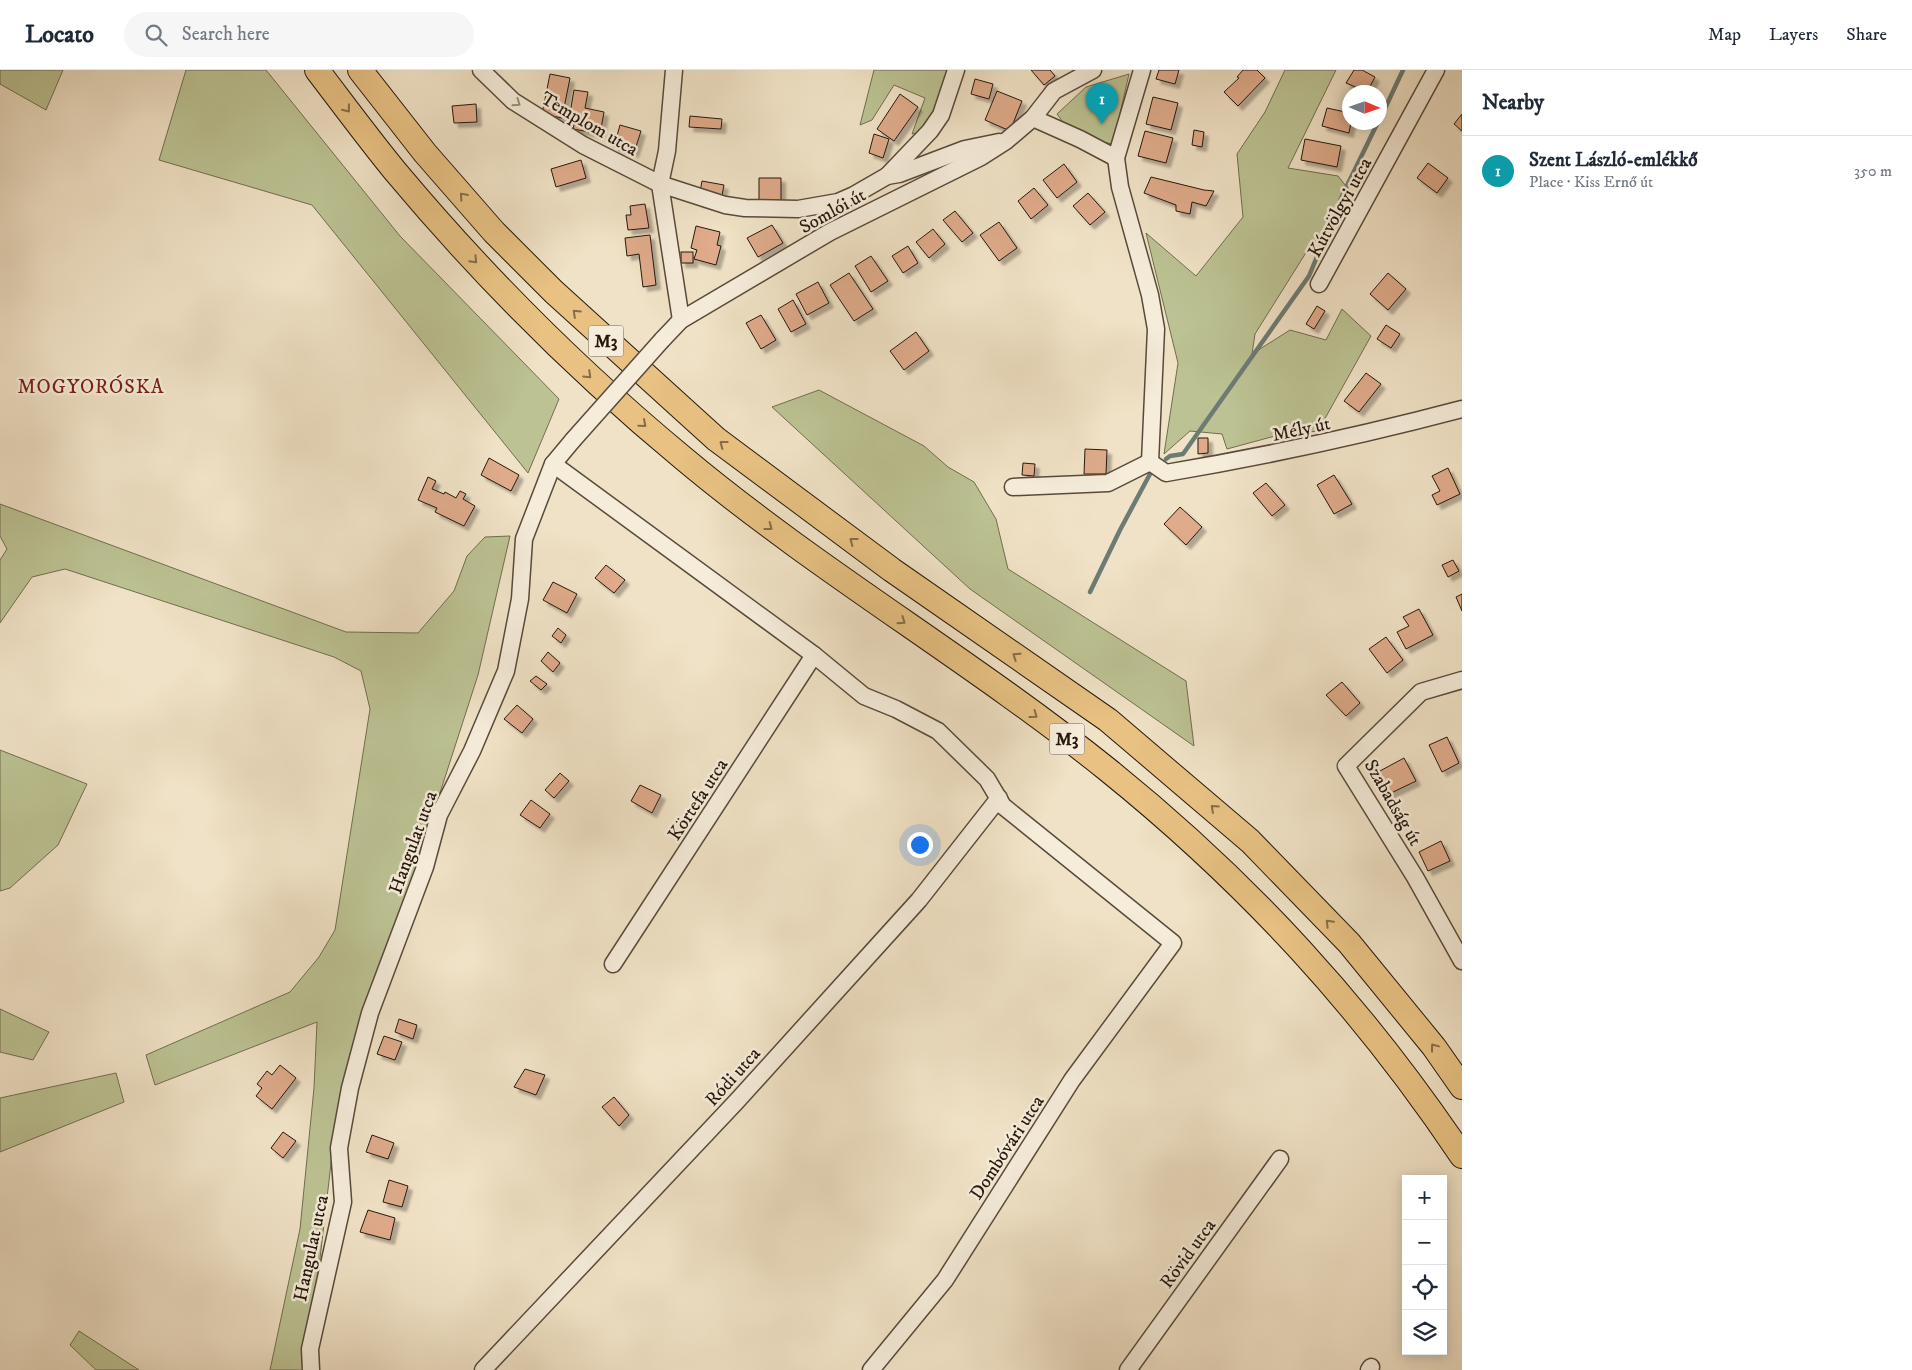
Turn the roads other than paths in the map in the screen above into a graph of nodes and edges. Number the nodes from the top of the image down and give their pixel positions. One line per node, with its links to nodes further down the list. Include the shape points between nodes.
1 (317, 70): 26 (highway, M3, one-way to 26, via 395,170 467,252 606,392 768,526 1105,767 1184,832 1284,930 1367,1026 1404,1071)
2 (360, 70): 25 (highway, M3, one-way to 2, via 1398,1001 1349,943 1250,841 1108,720 892,570 716,439 554,292 494,232 425,153)
3 (481, 70): 13 (street, Templom utca, one-way to 13, via 513,101 583,145)
4 (674, 70): 13 (street, Templom utca, via 672,108)
5 (956, 70): 12 (street, Somlói út, via 936,123)
6 (1093, 70): 9 (street, Somlói út, via 1054,91)
7 (1142, 70): 11 (street)
8 (1436, 70): 14 (street, Kútvölgyi utca)
9 (1033, 118): 10 (street, Somlói út); 11 (street)
10 (1006, 141): 12 (street, Somlói út, via 965,149); 15 (street, Somlói út, via 981,157 830,232)
11 (1116, 158): 17 (street, via 1120,187 1156,329)
12 (887, 176): 13 (street, Somlói út, via 838,202 805,209 725,205)
13 (660, 184): 15 (street, Templom utca)
14 (1319, 284)
15 (681, 320): 18 (street, Hangulat utca, bridge)
16 (1462, 409): 17 (street, Mély út, via 1368,434 1250,459 1166,472)
17 (1150, 462): 19 (street, via 1108,483)
18 (554, 464): 20 (street); 28 (street, Hangulat utca, via 524,539 520,599 506,671 472,751 439,815 425,866 370,1013 350,1088 339,1148 343,1202 310,1349)
19 (1013, 487)
20 (814, 655): 22 (street, via 864,696 938,731 987,779); 24 (street, Körtefa utca)
21 (1462, 680): 23 (street, Szabadság út, via 1421,692 1346,766 1415,877)
22 (999, 798): 29 (street, Ródi utca, via 919,900 736,1102); 30 (street, Dombóvári utca, via 1003,806 1174,944 1072,1080 945,1280)
23 (1462, 961)
24 (613, 964)
25 (1462, 1087)
26 (1462, 1156)
27 (1280, 1159): 31 (street, Rövid utca)
28 (311, 1370)
29 (483, 1370)
30 (871, 1370)
31 (1128, 1370)

